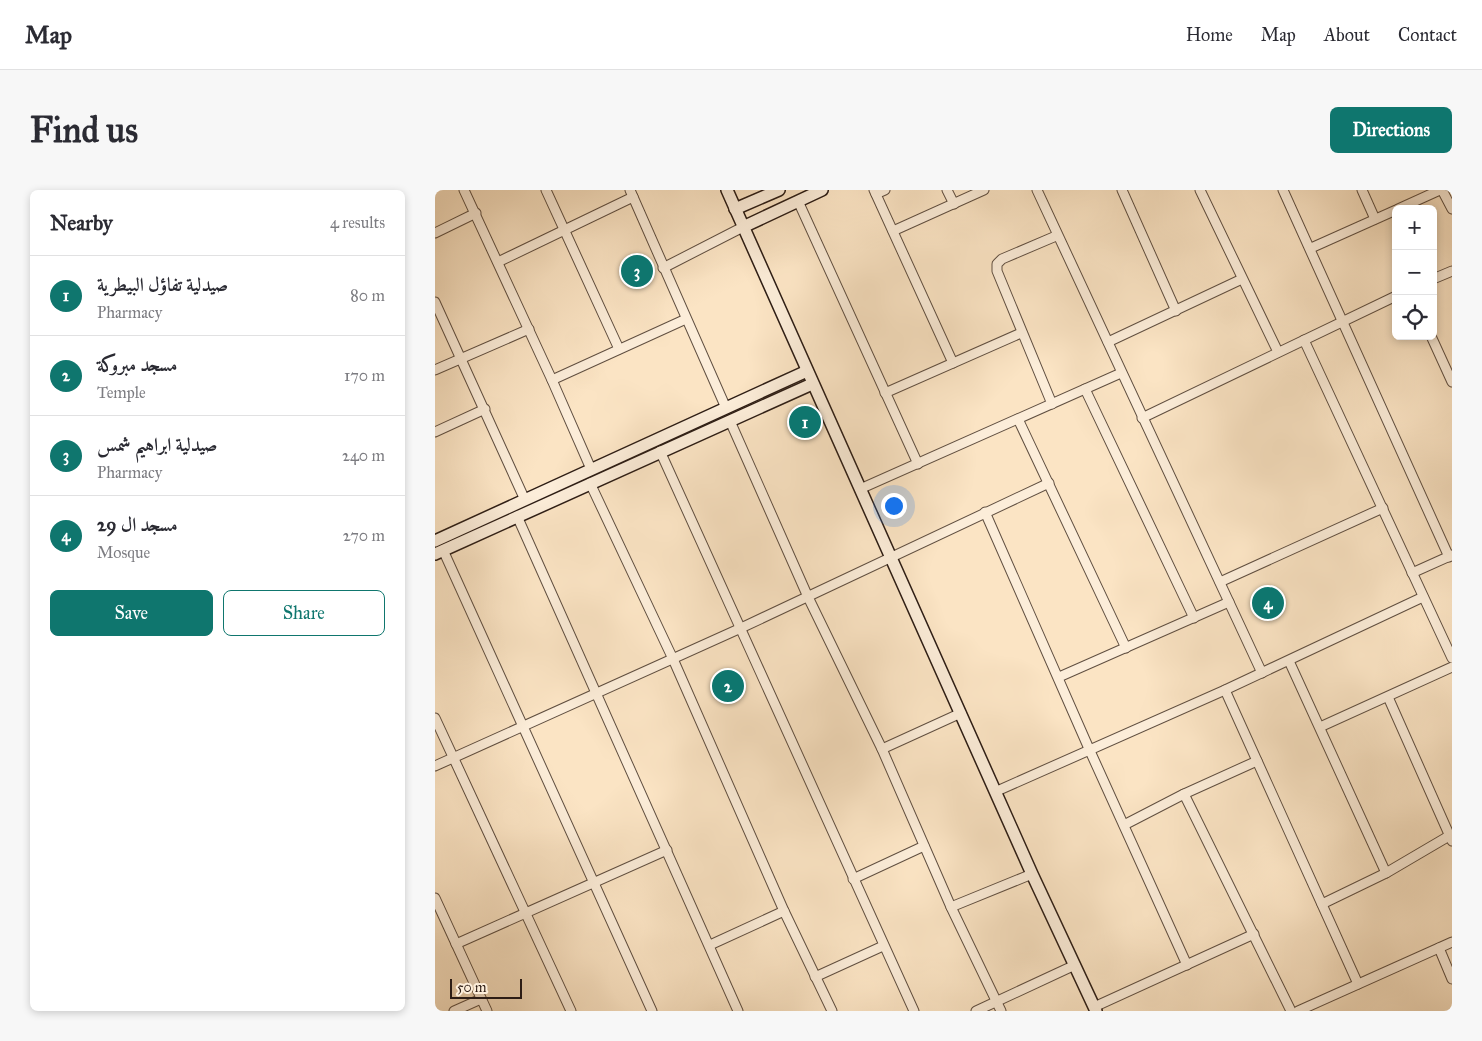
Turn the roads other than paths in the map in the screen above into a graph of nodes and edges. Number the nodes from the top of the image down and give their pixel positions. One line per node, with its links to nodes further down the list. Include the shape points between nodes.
1 (464, 190): 24 (street)
2 (546, 190): 28 (street)
3 (727, 190): 21 (main road)
4 (779, 190): 17 (main road)
5 (822, 190): 18 (main road)
6 (885, 190): 15 (street)
7 (947, 190): 19 (street)
8 (984, 190): 19 (street)
9 (1037, 190): 31 (street)
10 (1122, 190): 40 (street)
11 (1200, 190): 37 (street)
12 (1283, 190): 32 (street)
13 (1362, 190): 26 (street)
14 (1441, 190): 20 (street); 22 (street)
15 (875, 192): 29 (street)
16 (631, 193): 28 (street); 34 (street)
17 (764, 196): 21 (main road); 25 (main road)
18 (798, 201): 25 (main road); 61 (street)
19 (953, 204): 29 (street)
20 (1406, 205)
21 (735, 209): 27 (main road)
22 (1452, 209)
23 (1392, 211): 26 (street)
24 (476, 213): 30 (street); 33 (street)
25 (771, 213): 27 (main road)
26 (1375, 219): 32 (street)
27 (743, 227): 34 (street); 55 (main road)
28 (564, 230): 33 (street); 48 (street)
29 (893, 230): 53 (street)
30 (435, 233)
31 (1056, 236): 44 (street, via 997,264); 47 (street)
32 (1311, 248): 42 (street)
33 (498, 262): 43 (street)
34 (663, 268): 41 (street)
35 (1452, 271): 36 (street)
36 (1437, 277)
37 (1242, 279): 40 (street); 49 (street)
38 (1392, 298): 42 (street)
39 (435, 302): 51 (street)
40 (1176, 311): 47 (street)
41 (686, 319): 48 (street); 63 (street)
42 (1343, 320): 45 (street); 81 (street)
43 (529, 329): 51 (street); 57 (street)
44 (1021, 333): 53 (street); 62 (street)
45 (1304, 340): 49 (street); 76 (street)
46 (1433, 340): 52 (street)
47 (1107, 342): 56 (street)
48 (619, 349): 57 (street)
49 (1277, 352): 65 (street)
50 (1452, 355): 52 (street)
51 (463, 358): 54 (street); 64 (street)
52 (1442, 360): 58 (street)
53 (953, 363): 61 (street)
54 (435, 370)
55 (807, 371): 59 (main road); 63 (main road)
56 (1121, 373): 60 (street); 65 (street)
57 (552, 380): 71 (street)
58 (1452, 382)
59 (813, 384): 67 (main road); 74 (main road)
60 (1085, 389): 62 (street); 88 (street)
61 (885, 393): 70 (street)
62 (1052, 404): 66 (street)
63 (726, 408): 71 (main road)
64 (485, 409): 68 (street); 75 (street)
65 (1142, 418): 84 (street)
66 (1018, 419): 70 (street); 73 (street)
67 (730, 421): 69 (main road); 85 (street)
68 (435, 432)
69 (661, 451): 72 (main road); 89 (street)
70 (918, 464): 74 (street)
71 (591, 469): 75 (main road)
72 (590, 483): 78 (main road); 93 (street)
73 (1049, 483): 77 (street); 91 (street)
74 (860, 489): 82 (main road)
75 (525, 500): 79 (main road)
76 (1383, 508): 83 (street); 84 (street)
77 (985, 512): 82 (street); 97 (street)
78 (517, 516): 80 (main road); 99 (street)
79 (435, 541)
80 (439, 552): 103 (street)
81 (1450, 556): 83 (street)
82 (892, 558): 85 (street); 101 (main road)
83 (1412, 573): 86 (street)
84 (1220, 582): 87 (street)
85 (808, 596): 89 (street); 105 (street)
86 (1423, 597): 90 (street); 94 (street)
87 (1229, 602): 88 (street); 96 (street)
88 (1193, 618): 91 (street)
89 (741, 628): 93 (street); 118 (street)
90 (1449, 640): 92 (street)
91 (1126, 648): 97 (street)
92 (1452, 658)
93 (673, 659): 99 (street); 123 (street)
94 (1289, 661): 96 (street); 104 (street)
95 (1452, 667): 100 (street)
96 (1262, 672): 98 (street)
97 (1059, 677): 106 (street)
98 (1225, 690): 106 (street); 108 (street)
99 (596, 692): 103 (street); 115 (street)
100 (1388, 697): 104 (street); 113 (street)
101 (961, 713): 105 (street); 110 (main road)
102 (435, 718): 107 (street)
103 (524, 725): 107 (street); 119 (street)
104 (1320, 727): 116 (street)
105 (882, 749): 114 (street)
106 (1090, 751): 110 (street); 112 (street)
107 (453, 757): 109 (street); 124 (street)
108 (1257, 761): 111 (street); 121 (street)
109 (435, 766)
110 (997, 792): 117 (main road)
111 (1184, 794): 112 (street); 125 (street)
112 (1124, 825): 132 (street)
113 (1451, 838): 116 (street)
114 (924, 846): 118 (street); 122 (street)
115 (667, 850): 119 (street); 128 (street)
116 (1386, 873): 121 (street)
117 (1033, 874): 122 (street); 131 (main road)
118 (853, 879): 129 (street)
119 (594, 882): 124 (street); 142 (street)
120 (435, 898): 127 (street)
121 (1322, 904): 135 (street)
122 (951, 907): 137 (street)
123 (784, 911): 128 (street); 133 (street)
124 (526, 912): 127 (street); 141 (street)
125 (1254, 934): 132 (street); 148 (street)
126 (1452, 942): 130 (street)
127 (456, 944): 136 (street)
128 (710, 945): 143 (street)
129 (883, 946): 133 (street); 145 (street)
130 (1439, 948): 134 (street); 135 (street)
131 (1075, 964): 137 (street); 138 (main road)
132 (1187, 964): 138 (street)
133 (815, 976): 144 (street)
134 (1452, 978)
135 (1358, 984): 149 (street)
136 (481, 999): 139 (street); 140 (street)
137 (997, 1002): 146 (street); 147 (street)
138 (1095, 1009)
139 (454, 1011)
140 (487, 1011)
141 (571, 1011)
142 (652, 1011)
143 (738, 1011)
144 (831, 1011)
145 (914, 1011)
146 (976, 1011)
147 (1001, 1011)
148 (1291, 1011)
149 (1298, 1011)

